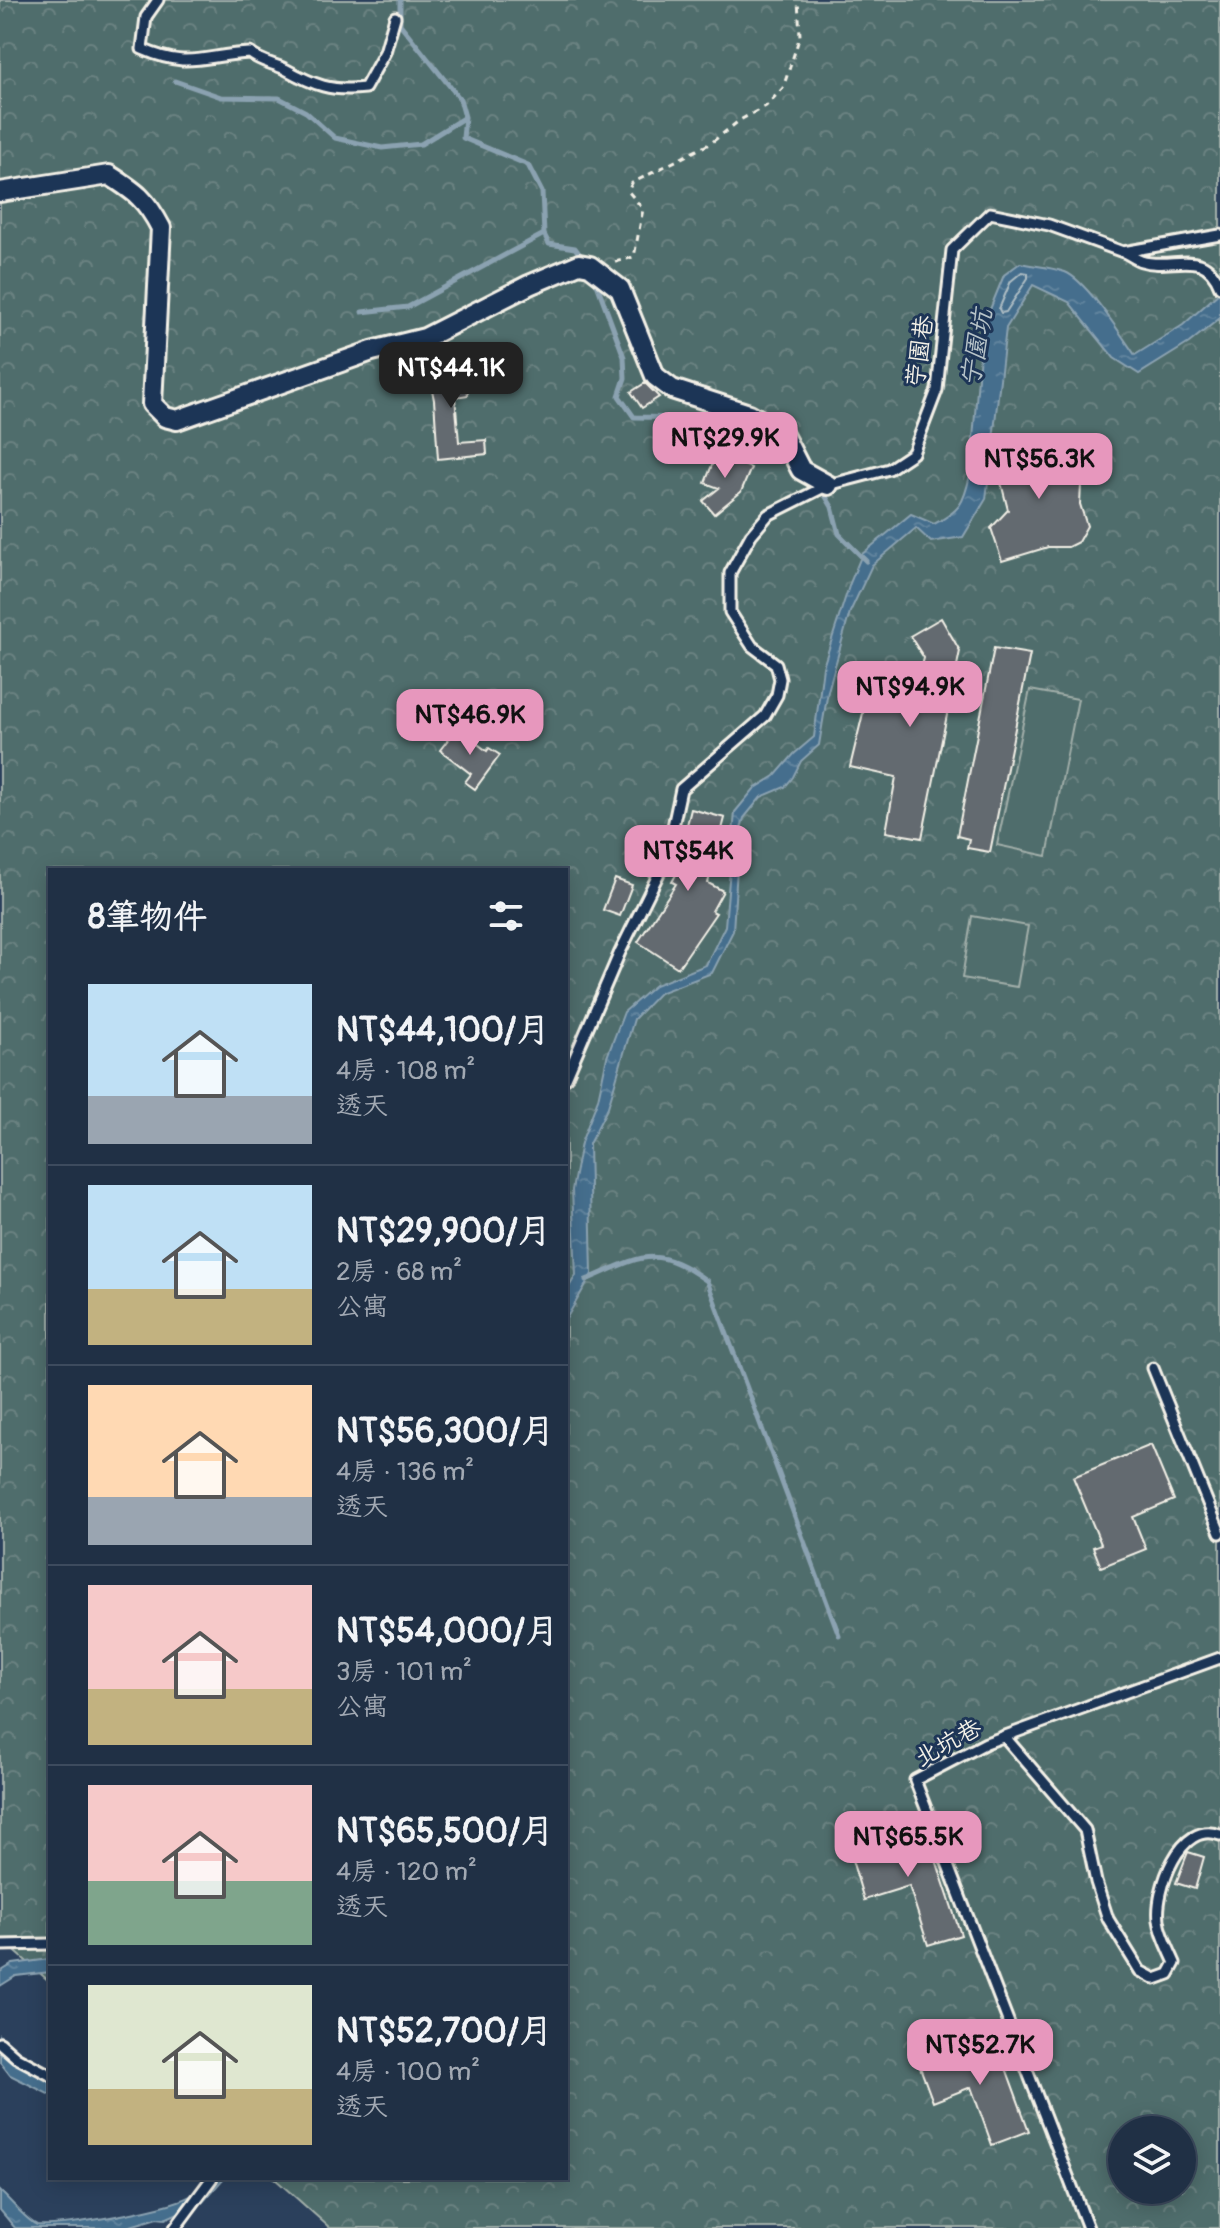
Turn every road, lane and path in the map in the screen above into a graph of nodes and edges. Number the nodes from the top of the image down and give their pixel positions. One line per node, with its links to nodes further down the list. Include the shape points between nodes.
1 (158, 0): 3 (lane, via 146,17 142,49 190,62 250,53 305,81 348,90 365,88 385,52)
2 (798, 0): 7 (path, via 800,36 783,88 711,143 632,183 628,191 643,209 634,257)
3 (395, 17)
4 (0, 192): 7 (street, via 109,175 150,205 161,228 152,404 177,420 372,351 425,338 529,285 579,264)
5 (1220, 235): 6 (lane, 苧園巷)
6 (1123, 252): 8 (lane, via 1143,262 1199,263 1215,275); 9 (lane, 苧園巷, via 1049,225 990,213 952,250 937,390 913,453 889,469)
7 (590, 266): 9 (street, via 620,289 655,376 672,389 749,414 782,433 801,470)
8 (1220, 287)
9 (828, 485): 10 (lane, 苧園巷, via 768,515 730,573 730,612 752,646 776,664 777,695 765,716 681,789 666,859)
10 (568, 1073)
11 (1153, 1368): 12 (lane)
12 (1220, 1533)
13 (1220, 1658): 14 (lane, 北坑巷)
14 (1004, 1736): 15 (lane, via 1085,1830 1108,1919 1140,1971 1155,1979 1169,1974 1175,1963 1159,1921 1159,1896 1168,1871 1192,1837 1205,1832); 22 (lane, 北坑巷, via 915,1780)
15 (1220, 1835)
16 (48, 1944): 17 (lane)
17 (0, 1945)
18 (0, 2043): 19 (lane)
19 (48, 2074)
20 (211, 2180): 21 (lane)
21 (175, 2228)
22 (1088, 2228)

